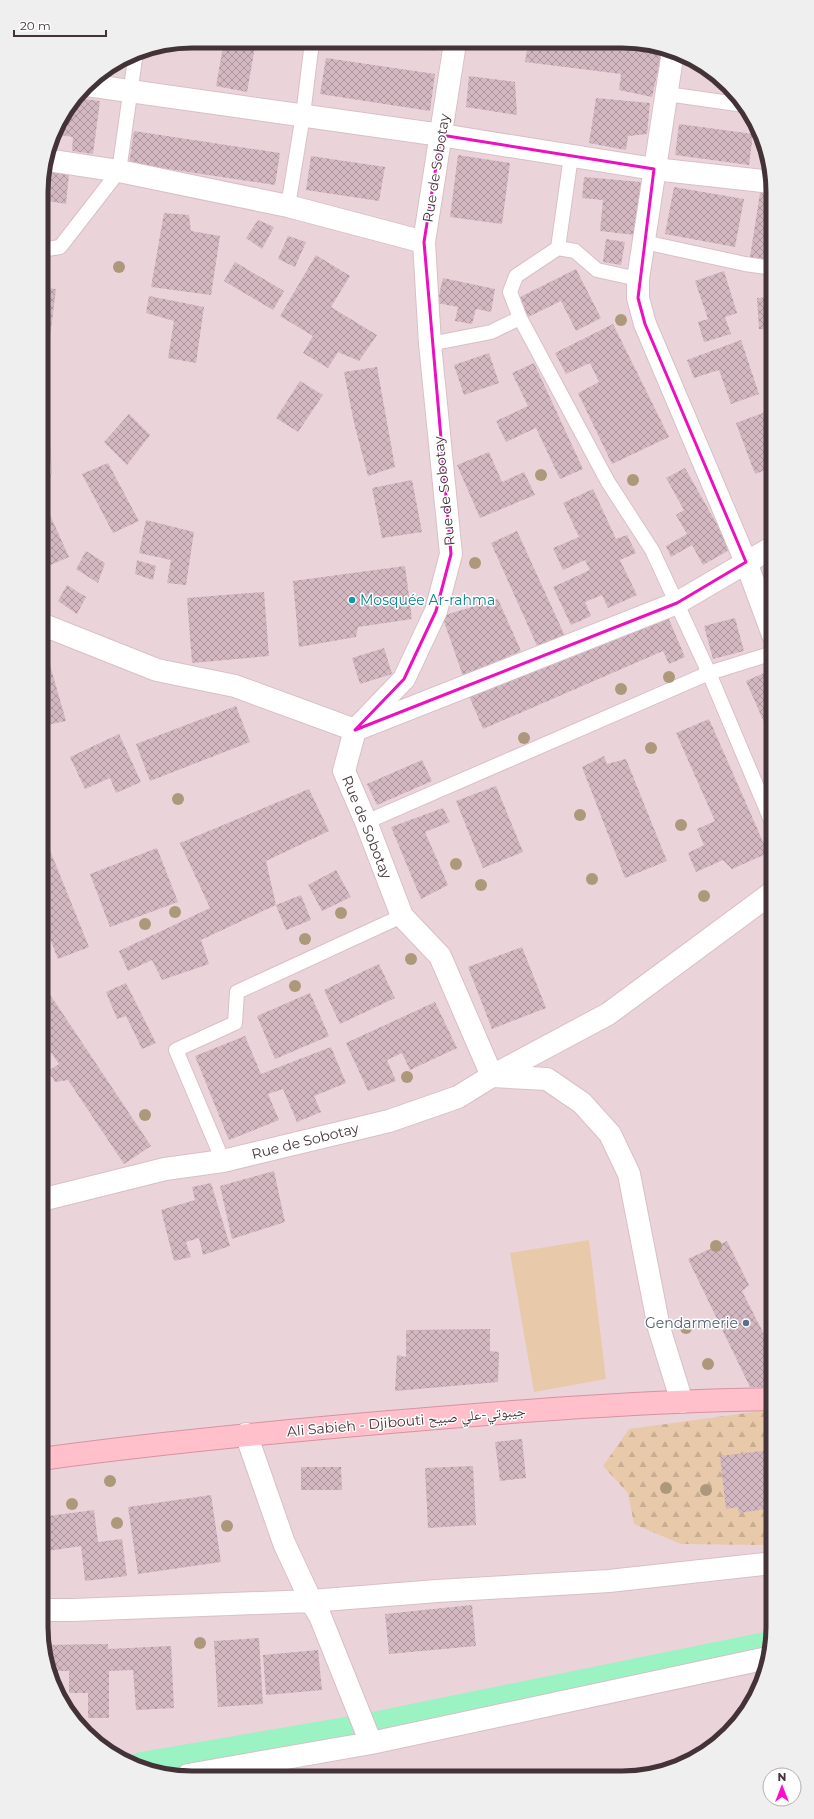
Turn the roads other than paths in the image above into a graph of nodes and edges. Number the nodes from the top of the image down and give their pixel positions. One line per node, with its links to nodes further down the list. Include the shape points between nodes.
1 (311, 48): 9 (lane)
2 (454, 48): 10 (street, Rue de Sobotay)
3 (672, 57): 7 (street)
4 (135, 60): 6 (lane)
5 (95, 86): 6 (street)
6 (130, 91): 9 (street); 14 (lane)
7 (667, 94): 8 (lane); 13 (street)
8 (736, 104)
9 (303, 115): 10 (street); 16 (lane)
10 (440, 135): 11 (street); 17 (street, Rue de Sobotay)
11 (571, 156): 13 (street); 19 (lane)
12 (52, 161): 14 (street)
13 (654, 169): 15 (street); 18 (street)
14 (119, 171): 16 (street); 20 (lane, via 60,247)
15 (766, 181)
16 (288, 206): 17 (street)
17 (424, 242): 24 (street, Rue de Sobotay)
18 (644, 242): 21 (lane); 22 (street)
19 (558, 248): 22 (lane, via 575,251 597,270); 23 (lane, via 516,276 510,292)
20 (48, 249)
21 (766, 267)
22 (638, 279): 26 (street, via 638,298 645,324)
23 (520, 318): 24 (lane, via 491,332); 27 (lane, via 608,482 652,550)
24 (430, 344): 32 (street, Rue de Sobotay, via 451,554 436,611 404,679)
25 (766, 552): 26 (street)
26 (746, 562): 27 (street); 28 (street)
27 (677, 603): 31 (lane); 32 (street)
28 (766, 616)
29 (48, 627): 32 (street, via 157,670 235,686)
30 (766, 655): 31 (lane)
31 (710, 673): 33 (lane); 34 (lane)
32 (354, 730): 34 (street, Rue de Sobotay, via 344,772)
33 (766, 808)
34 (366, 822): 36 (street, Rue de Sobotay)
35 (766, 897): 37 (street, via 608,1014)
36 (402, 916): 37 (street, Rue de Sobotay, via 440,956); 38 (lane, via 237,992 235,1023 176,1050)
37 (492, 1076): 38 (street, Rue de Sobotay, via 458,1097 389,1121); 41 (street, via 547,1080 582,1103 610,1134 629,1174 659,1328)
38 (223, 1161): 39 (street, Rue de Sobotay, via 165,1169)
39 (48, 1198)
40 (766, 1400): 41 (main road, Ali Sabieh - Djibouti جيبوتي-علي صبيح)
41 (682, 1402): 42 (main road, Ali Sabieh - Djibouti جيبوتي-علي صبيح, via 509,1411)
42 (246, 1434): 43 (main road, Ali Sabieh - Djibouti جيبوتي-علي صبيح); 45 (street, via 284,1543)
43 (48, 1458)
44 (766, 1564): 45 (street, via 609,1581)
45 (311, 1601): 46 (street); 48 (street, via 320,1616)
46 (48, 1610)
47 (762, 1659): 48 (street)
48 (371, 1743): 49 (street)
49 (211, 1771)

